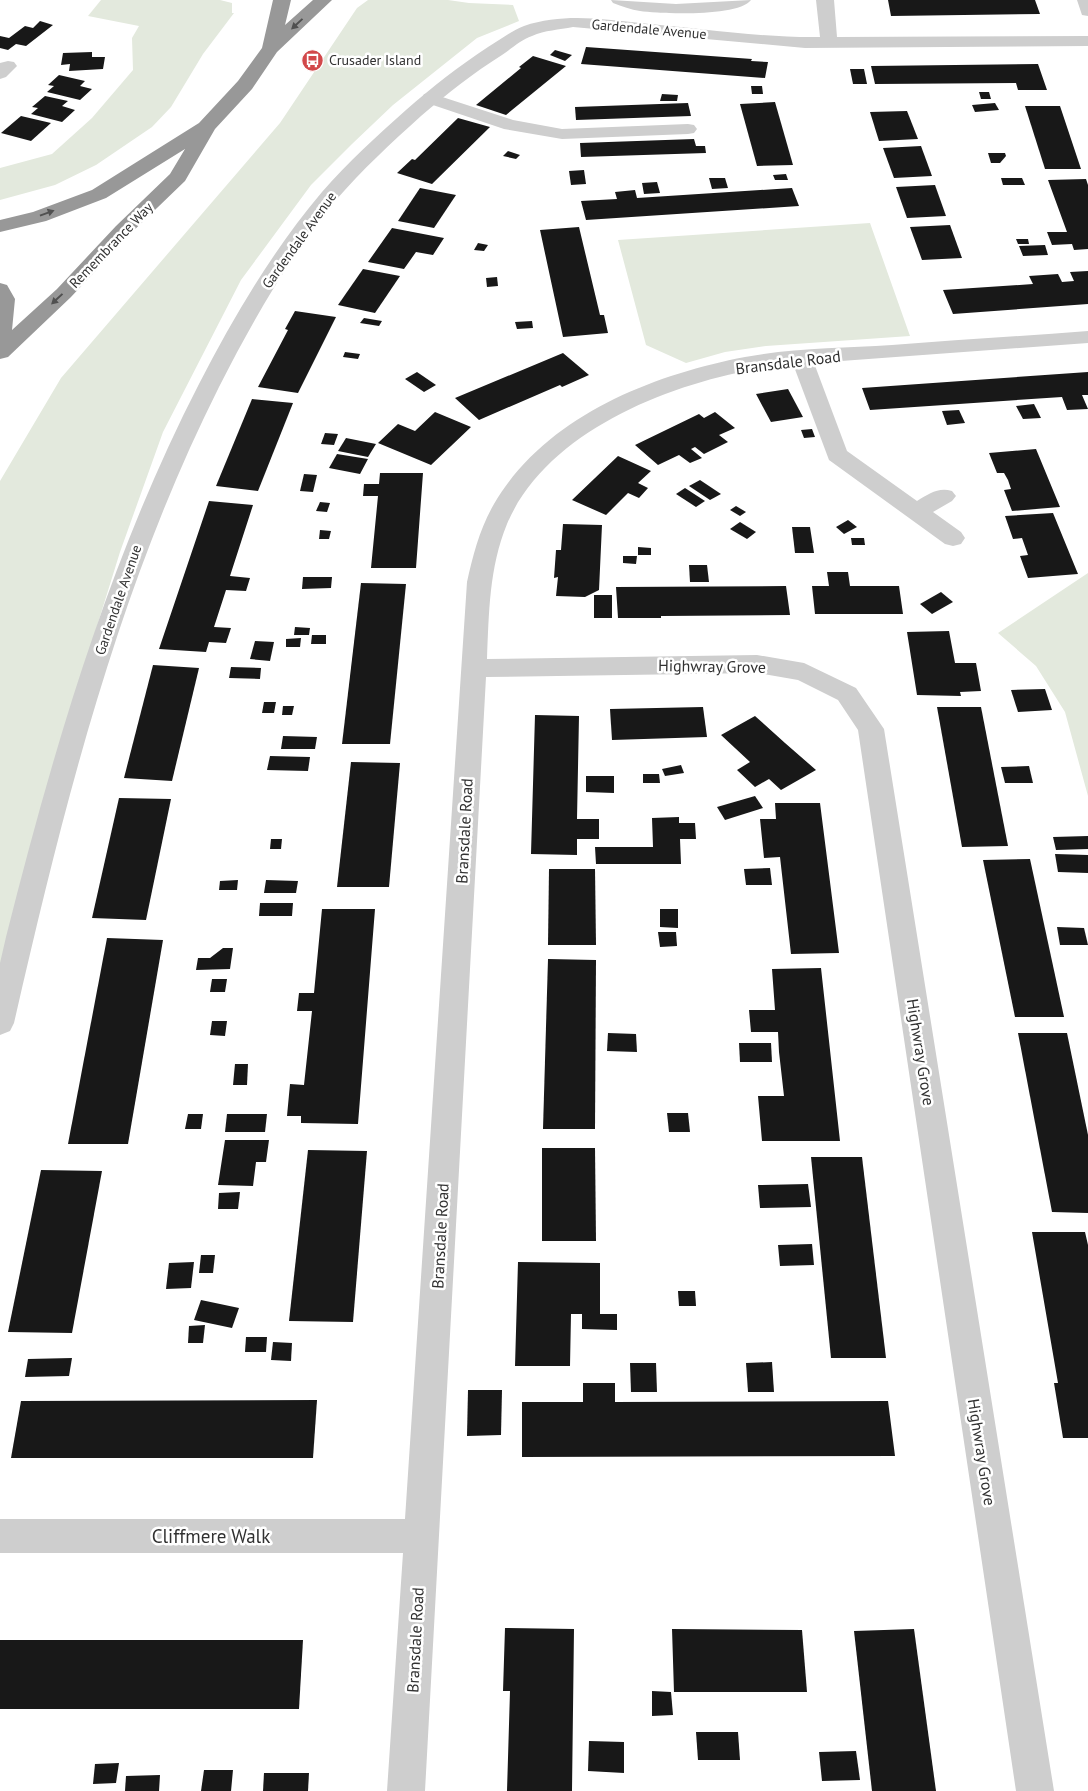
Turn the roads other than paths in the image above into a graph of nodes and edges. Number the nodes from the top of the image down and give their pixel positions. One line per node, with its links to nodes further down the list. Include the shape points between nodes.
1 (282, 0): 11 (highway, Remembrance Way)
2 (323, 0): 11 (highway, Remembrance Way, one-way to 11)
3 (619, 0): 7 (lane, via 636,6 669,8)
4 (743, 0): 7 (lane, via 730,6)
5 (825, 0): 10 (street)
6 (1086, 0): 8 (street)
7 (699, 3)
8 (1088, 11)
9 (1088, 41): 10 (street, Gardendale Avenue)
10 (829, 43): 12 (street, Gardendale Avenue, via 573,22 522,33)
11 (271, 48): 13 (highway, Remembrance Way, via 245,85)
12 (430, 98): 14 (lane, via 510,125 562,134); 25 (street, Gardendale Avenue, via 347,176 305,226 254,302 204,393 164,478 130,561 77,719 30,893)
13 (207, 126): 15 (highway, Remembrance Way, one-way to 13, via 39,217 99,194); 19 (highway, Remembrance Way, one-way to 19, via 178,178 64,293)
14 (688, 129)
15 (0, 226)
16 (0, 289): 17 (highway, via 3,292 4,320)
17 (0, 335)
18 (1088, 337): 20 (street, Bransdale Road)
19 (0, 352)
20 (802, 358): 22 (street, via 837,455); 24 (street, Bransdale Road, via 745,364 650,392 608,411 568,437 537,465 512,494 484,553)
21 (944, 496): 22 (street)
22 (916, 512): 23 (street)
23 (953, 538)
24 (474, 668): 27 (street, Bransdale Road); 29 (street, Highwray Grove, via 757,664 804,672 847,694 870,729)
25 (0, 1023)
26 (0, 1536): 27 (street, Cliffmere Walk)
27 (422, 1536): 28 (street, Bransdale Road)
28 (406, 1791)
29 (1035, 1791)

